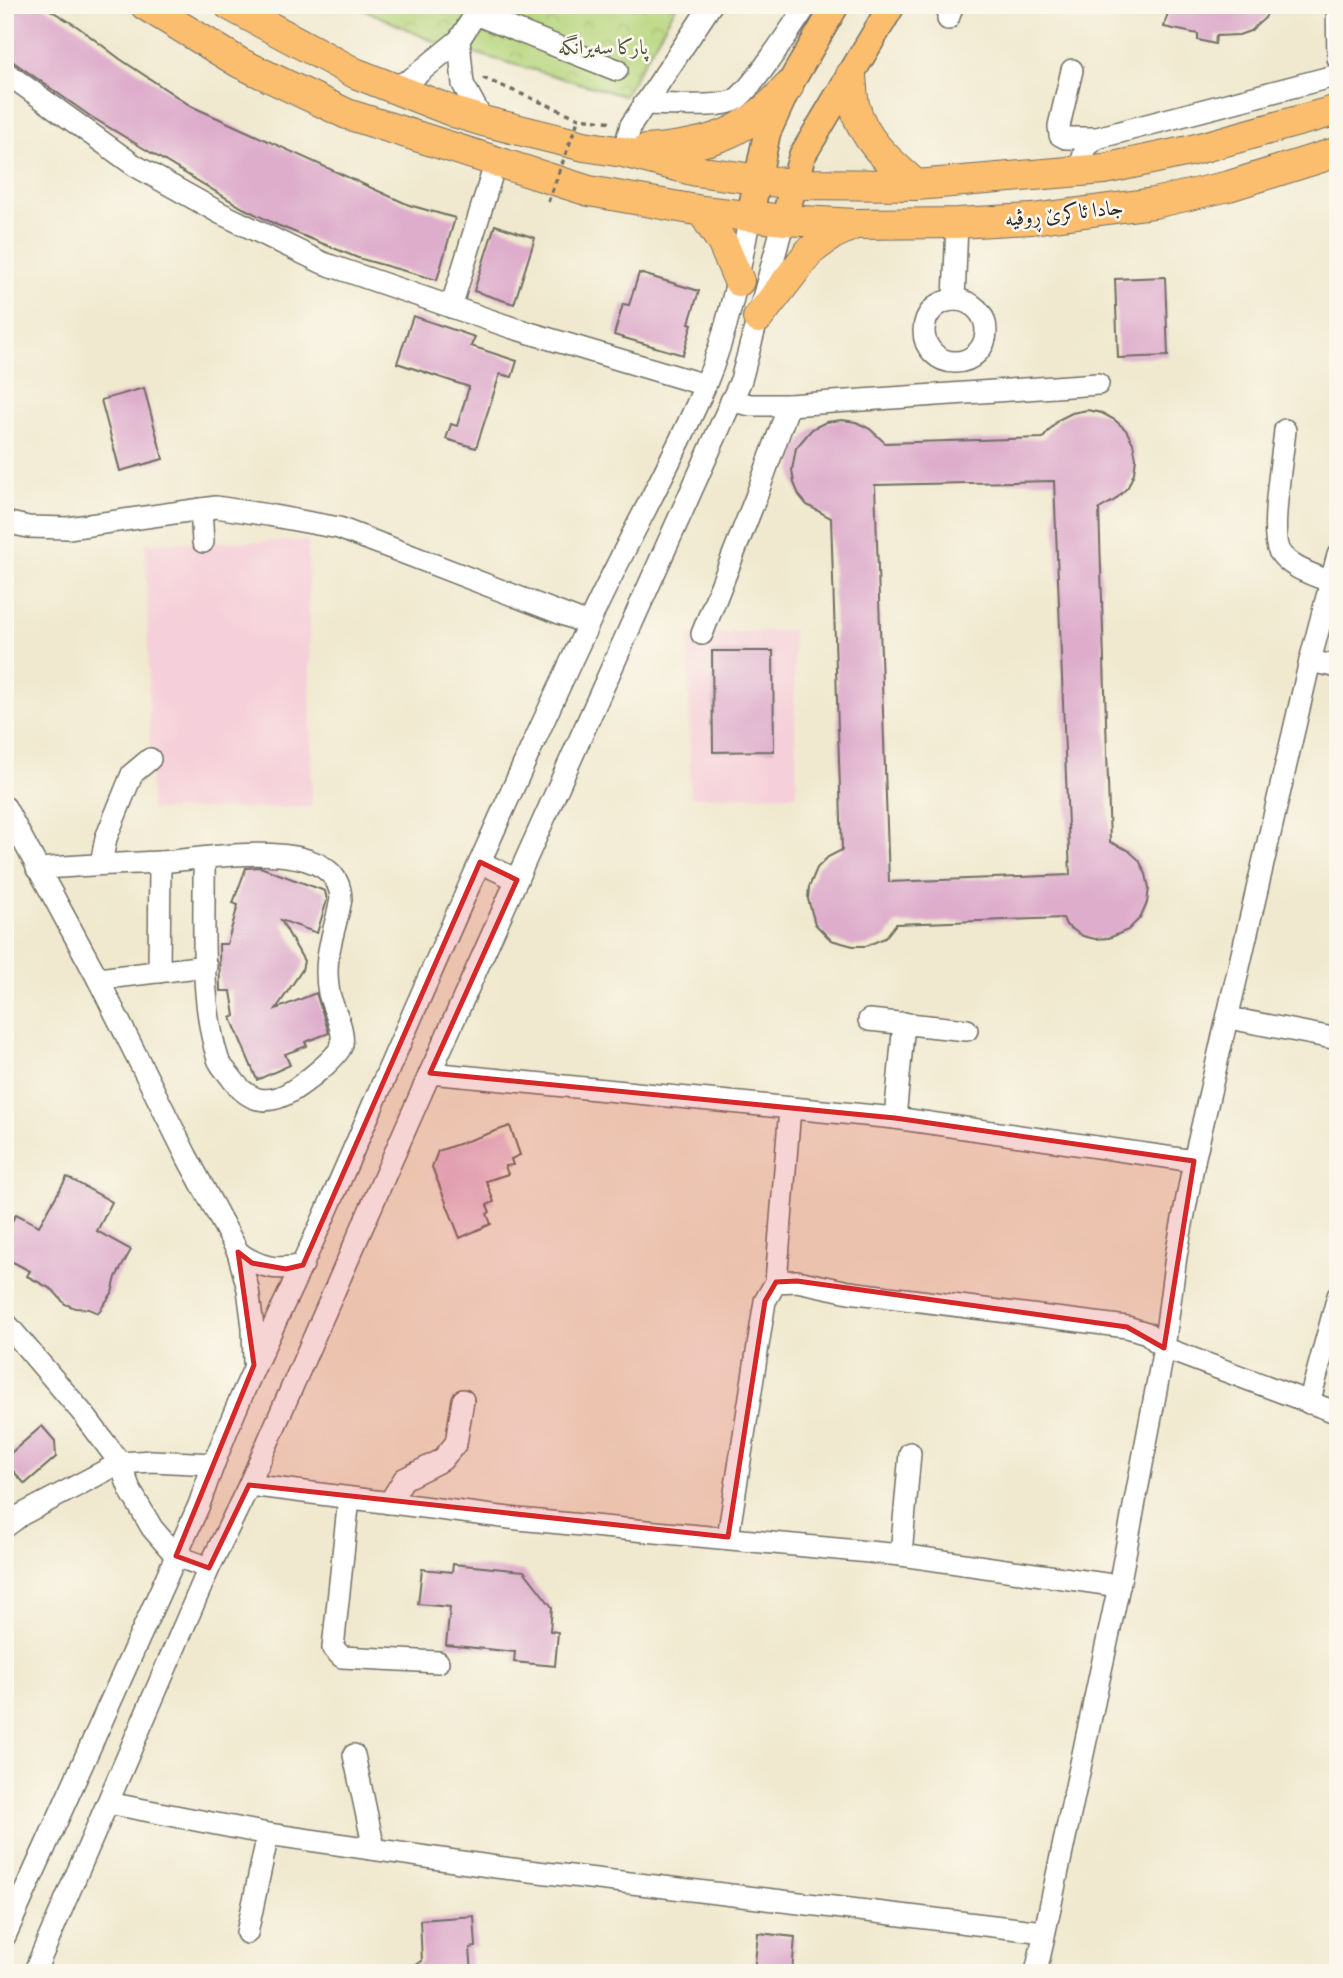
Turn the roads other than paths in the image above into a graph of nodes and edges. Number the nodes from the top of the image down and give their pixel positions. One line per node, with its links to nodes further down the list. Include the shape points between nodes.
1 (145, 5): 24 (highway, جادا ئاکرێ ڕوڤیە, via 240,63 347,114)
2 (229, 5): 16 (highway, via 345,68)
3 (711, 5): 18 (street)
4 (807, 5): 18 (street, via 734,101 721,105)
5 (836, 5): 17 (main road)
6 (892, 5): 14 (main road)
7 (1336, 5): 10 (street)
8 (478, 10): 9 (street); 11 (street)
9 (460, 40): 16 (street, via 410,80); 20 (street, via 463,84)
10 (1338, 58)
11 (617, 70)
12 (1072, 70): 21 (street, via 1060,135)
13 (5, 72): 36 (street, via 134,165 220,213 323,263)
14 (851, 75): 27 (main road, via 802,156); 28 (highway, via 855,107 867,135)
15 (1338, 75): 21 (street)
16 (393, 87): 20 (highway)
17 (788, 87): 22 (highway, via 753,120 719,138 688,147); 26 (main road, via 767,133)
18 (644, 104): 22 (street)
19 (1338, 110): 25 (highway, جادا ئاکرێ ڕوڤیە, via 1189,151)
20 (484, 121): 22 (highway)
21 (1097, 138): 25 (street, via 1086,147)
22 (622, 152): 26 (highway, جادا ئاکرێ ڕوڤیە, via 696,171)
23 (1338, 152): 32 (highway, جادا ئاکرێ ڕوڤیە, via 1229,186 1154,202 1032,219)
24 (496, 161): 29 (highway, جادا ئاکرێ ڕوڤیە, via 589,191); 36 (street)
25 (1079, 171): 28 (highway, جادا ئاکرێ ڕوڤیە)
26 (758, 180): 27 (highway, جادا ئاکرێ ڕوڤیە); 30 (main road)
27 (792, 184): 28 (highway, جادا ئاکرێ ڕوڤیە); 31 (main road)
28 (916, 185)
29 (702, 211): 30 (highway, جادا ئاکرێ ڕوڤیە); 34 (highway)
30 (750, 216): 31 (highway, جادا ئاکرێ ڕوڤیە); 34 (street)
31 (784, 220): 33 (highway, جادا ئاکرێ ڕوڤیە); 37 (street)
32 (957, 223): 33 (highway, جادا ئاکرێ ڕوڤیە); 35 (street)
33 (856, 224): 37 (highway, via 810,251)
34 (739, 281): 40 (street)
35 (954, 300): 38 (street, via 980,312 986,330 974,356); 38 (street, via 943,302 927,316 924,337 928,348 945,361)
36 (451, 307): 40 (street)
37 (758, 318): 42 (street, via 741,380)
38 (956, 362): 41 (street)
39 (1098, 384): 41 (street)
40 (705, 386): 51 (street)
41 (957, 393): 43 (street)
42 (741, 403): 43 (street); 45 (street); 63 (street)
43 (789, 405): 45 (street)
44 (1285, 430): 50 (street, via 1275,533 1279,550 1291,563)
45 (779, 433): 52 (street)
46 (201, 509): 47 (street, via 68,528); 48 (street); 51 (street, via 216,507 339,528)
47 (5, 522)
48 (204, 542)
49 (1338, 555): 50 (street)
50 (1331, 582): 53 (street)
51 (588, 624): 60 (street)
52 (702, 634)
53 (1310, 661): 54 (street); 67 (street)
54 (1338, 667)
55 (150, 759): 61 (street, via 132,774 106,838)
56 (5, 807): 57 (street)
57 (13, 843): 62 (street)
58 (204, 858): 59 (street); 64 (street); 64 (street, via 261,853 290,856 310,862 336,880 341,899 328,951 329,992 342,1038 337,1054 277,1100 258,1099 239,1090 219,1062 209,1020)
59 (160, 862): 61 (street); 65 (street)
60 (480, 862): 63 (street); 77 (street)
61 (101, 864): 62 (street)
62 (37, 869): 66 (street)
63 (517, 880): 72 (street)
64 (206, 966): 65 (street)
65 (159, 972): 66 (street)
66 (98, 979): 76 (street)
67 (1228, 1018): 71 (street); 75 (street)
68 (869, 1020): 69 (street)
69 (904, 1023): 70 (street); 74 (street)
70 (967, 1030)
71 (1338, 1039)
72 (430, 1073): 73 (street); 89 (street)
73 (790, 1108): 74 (street); 78 (street)
74 (895, 1118): 75 (street)
75 (1194, 1161): 81 (street)
76 (238, 1252): 77 (street, via 268,1268); 82 (street, via 249,1302)
77 (303, 1265): 82 (street)
78 (776, 1282): 81 (street, via 797,1281 849,1292 1127,1326 1147,1333); 93 (street, via 765,1301)
79 (1338, 1296): 84 (street)
80 (5, 1322): 87 (street)
81 (1164, 1348): 84 (street); 97 (street)
82 (254, 1365): 88 (street)
83 (463, 1400): 91 (street, via 456,1443 442,1460 404,1479)
84 (1309, 1403): 85 (street)
85 (1338, 1413)
86 (910, 1452): 94 (street)
87 (120, 1463): 88 (street); 92 (street); 95 (street, via 152,1528)
88 (213, 1464): 95 (street)
89 (249, 1485): 90 (street); 96 (street)
90 (349, 1498): 91 (street); 98 (street, via 333,1648 342,1657)
91 (389, 1503): 93 (street)
92 (5, 1527)
93 (728, 1537): 94 (street)
94 (901, 1555): 97 (street)
95 (176, 1556): 96 (street); 105 (street)
96 (209, 1569): 100 (street)
97 (1119, 1586): 104 (street)
98 (438, 1662)
99 (354, 1755): 102 (street)
100 (108, 1803): 101 (street); 106 (street)
101 (268, 1834): 102 (street); 103 (street)
102 (374, 1849): 104 (street)
103 (247, 1933)
104 (1044, 1933): 107 (street)
105 (5, 1936)
106 (34, 1973)
107 (1036, 1973)

